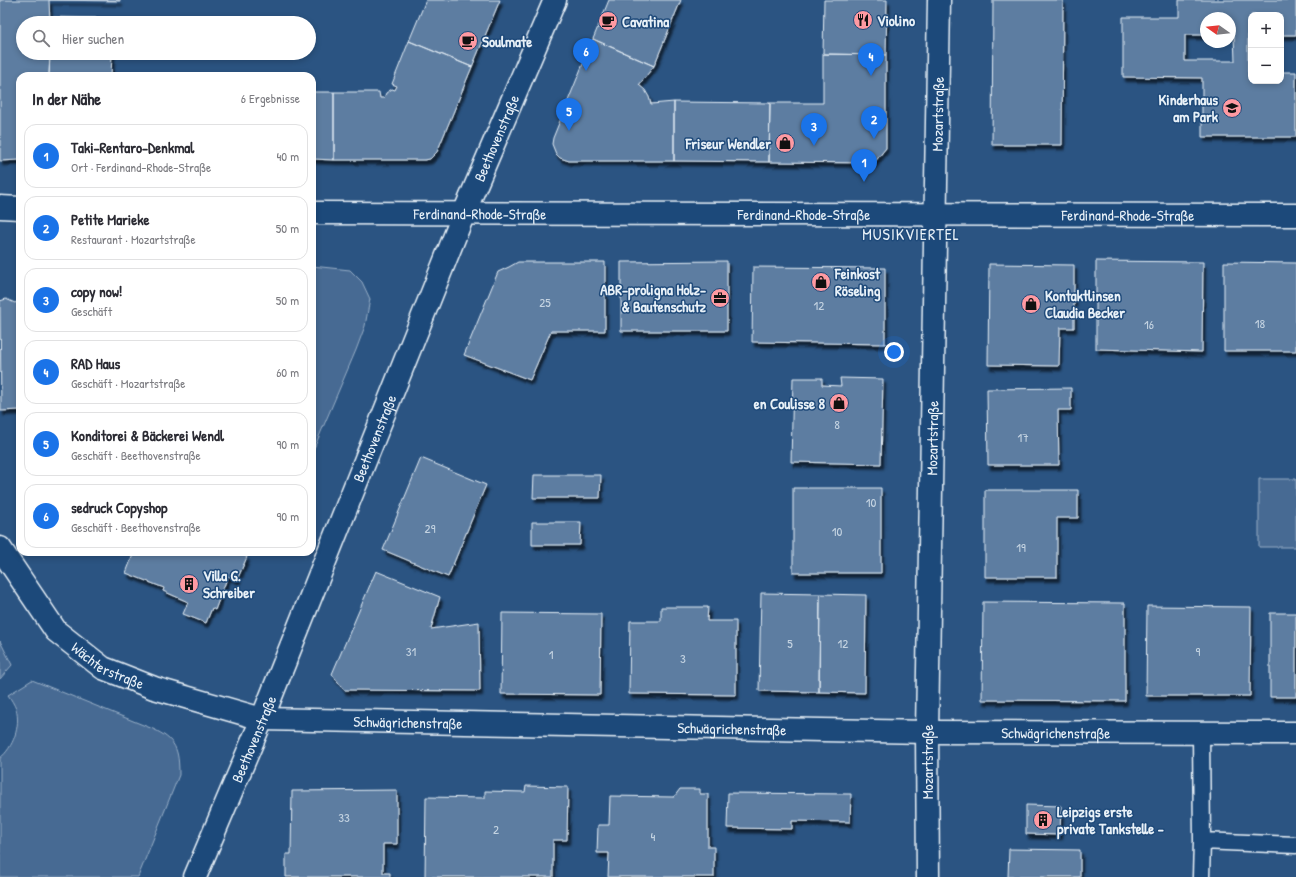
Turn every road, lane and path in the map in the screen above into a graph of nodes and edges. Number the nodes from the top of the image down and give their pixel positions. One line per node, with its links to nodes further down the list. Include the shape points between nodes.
1 (554, 0): 6 (street, Beethovenstraße)
2 (939, 0): 7 (street, Mozartstraße)
3 (0, 207): 4 (street)
4 (16, 208)
5 (316, 213): 6 (street, Ferdinand-Rhode-Straße)
6 (464, 213): 7 (street, Ferdinand-Rhode-Straße); 10 (street, Beethovenstraße)
7 (936, 214): 8 (street, Ferdinand-Rhode-Straße); 11 (street, Mozartstraße)
8 (1296, 214)
9 (0, 548): 10 (street, Wächterstraße, via 56,631 104,668 154,688)
10 (262, 719): 11 (street, Schwägrichenstraße); 16 (street, Beethovenstraße)
11 (927, 732): 12 (street, Schwägrichenstraße); 17 (street, Mozartstraße)
12 (1201, 733): 13 (street, Schwägrichenstraße); 14 (lane)
13 (1296, 733)
14 (1202, 841): 15 (lane); 18 (lane)
15 (1296, 845)
16 (195, 877)
17 (928, 877)
18 (1201, 877)

